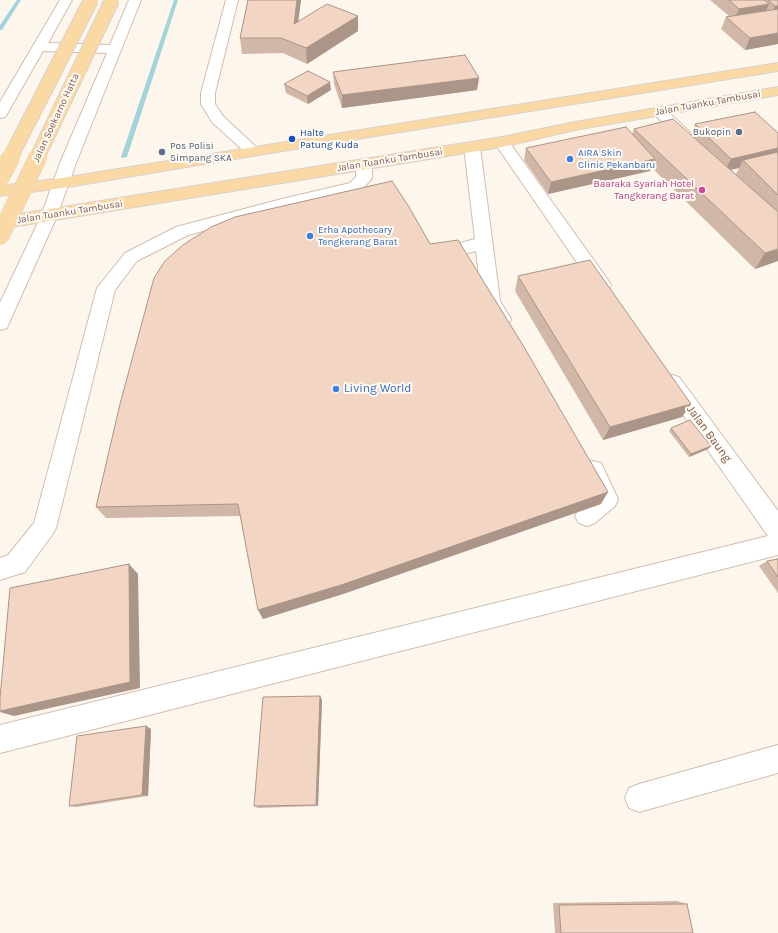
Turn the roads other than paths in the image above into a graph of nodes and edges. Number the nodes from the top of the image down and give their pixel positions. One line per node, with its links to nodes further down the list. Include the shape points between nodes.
1 (66, 0): 6 (street)
2 (91, 0): 17 (main road, Jalan Soekarno Hatta, bridge)
3 (112, 0): 25 (main road, Jalan Soekarno Hatta, bridge)
4 (135, 0): 7 (street)
5 (232, 0): 15 (street, via 208,93 208,104 217,119)
6 (39, 48): 7 (street); 11 (street)
7 (114, 49): 18 (street)
8 (778, 67): 15 (main road, Jalan Tuanku Tambusai, via 559,104)
9 (778, 92): 10 (main road, Jalan Tuanku Tambusai)
10 (660, 112): 12 (main road, Jalan Tuanku Tambusai); 14 (street)
11 (0, 114)
12 (502, 142): 13 (main road, Jalan Tuanku Tambusai); 28 (street)
13 (472, 146): 16 (main road, Jalan Tuanku Tambusai); 26 (street)
14 (700, 150)
15 (252, 151): 18 (main road, Jalan Tuanku Tambusai)
16 (364, 164): 21 (street, via 364,178 355,187); 23 (main road, Jalan Tuanku Tambusai)
17 (0, 178)
18 (62, 183): 20 (main road, Jalan Tuanku Tambusai); 22 (main road); 23 (street)
19 (374, 190): 21 (street, via 335,198)
20 (0, 191)
21 (282, 204): 36 (street, via 182,231 131,257 106,288 44,528 16,564)
22 (0, 207): 23 (main road)
23 (49, 216): 24 (main road, Jalan Tuanku Tambusai); 29 (street)
24 (0, 223)
25 (0, 236)
26 (484, 243): 27 (street, via 449,252); 30 (street, via 491,301)
27 (424, 250)
28 (612, 299)
29 (0, 323)
30 (512, 334)
31 (662, 370): 34 (street, Jalan Baung)
32 (586, 456): 33 (street, via 607,499)
33 (587, 516)
34 (778, 530)
35 (778, 544): 37 (street)
36 (0, 569)
37 (0, 739)
38 (778, 759): 39 (street)
39 (639, 798)

